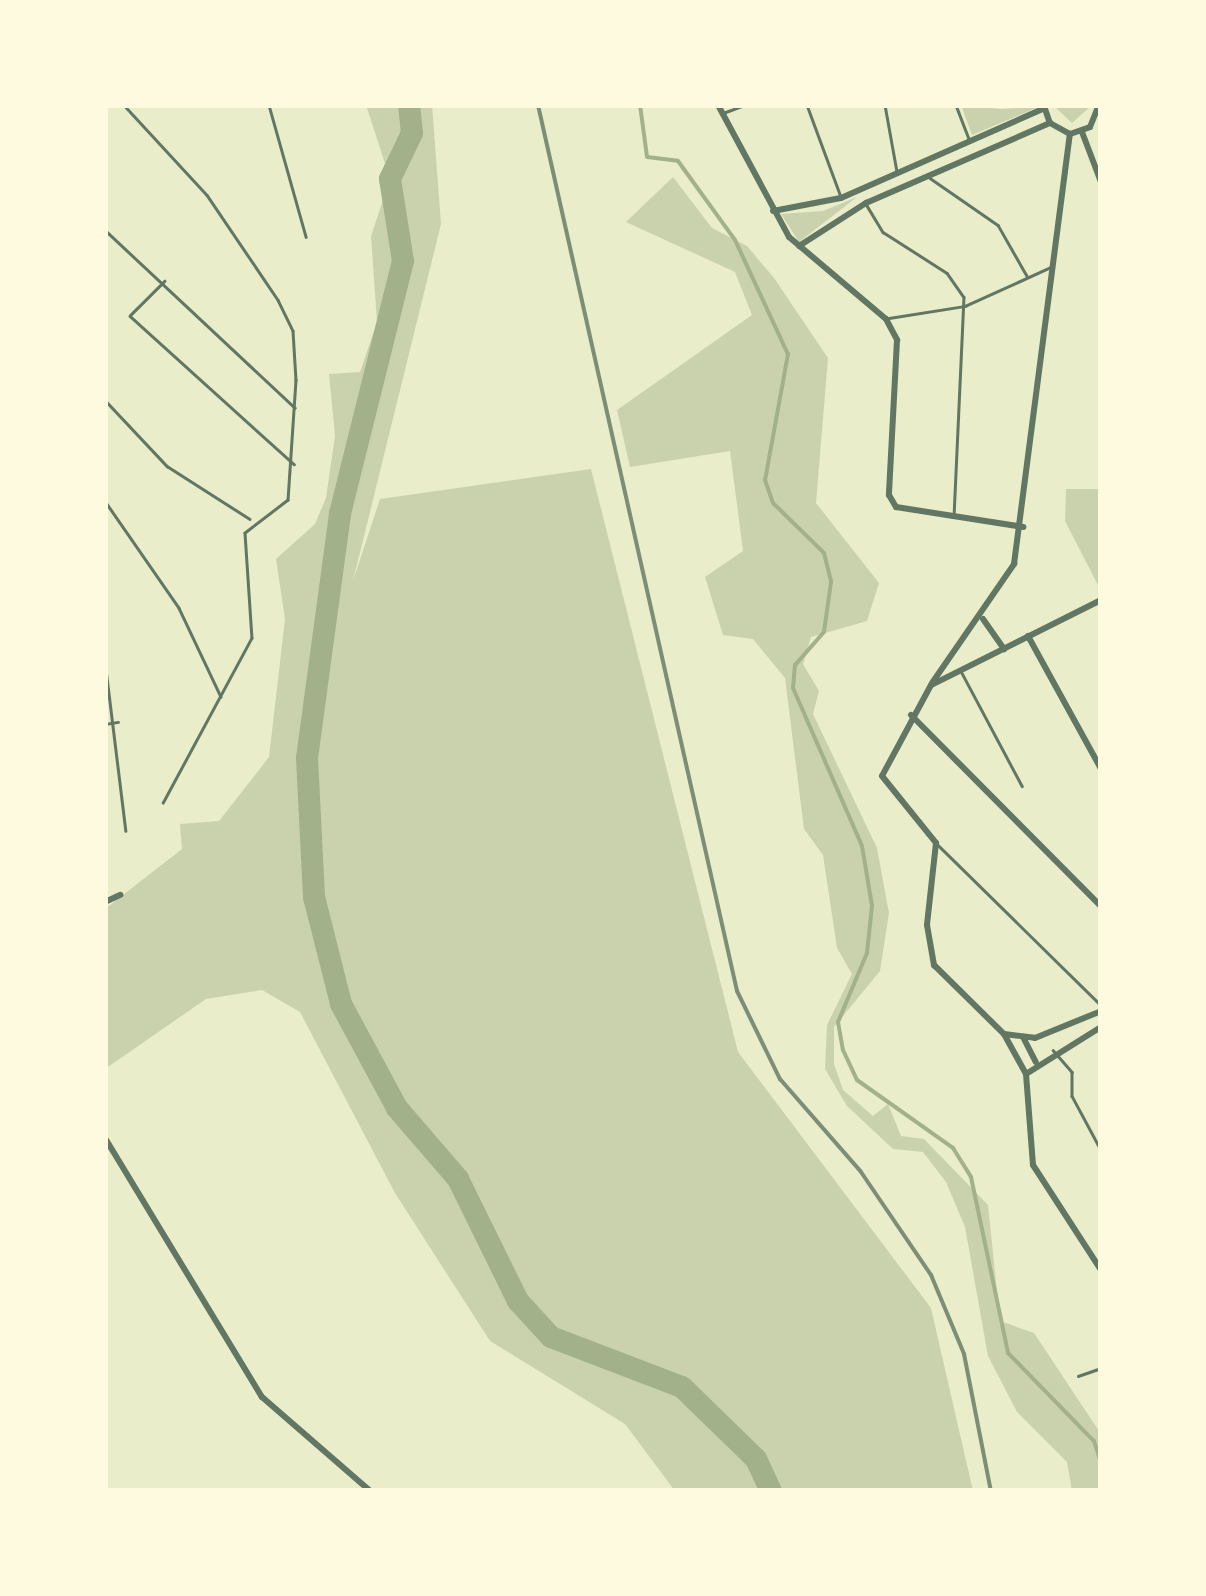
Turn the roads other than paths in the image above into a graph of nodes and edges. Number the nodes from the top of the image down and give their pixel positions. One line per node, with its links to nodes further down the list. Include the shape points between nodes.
1 (124, 105): 29 (lane, via 207,195 278,300 293,331)
2 (269, 105): 21 (lane)
3 (745, 105): 9 (lane)
4 (807, 105): 17 (lane)
5 (885, 105): 14 (lane)
6 (956, 105): 13 (lane)
7 (1099, 105): 11 (street)
8 (1044, 107): 10 (street); 13 (street)
9 (720, 109): 19 (street)
10 (1050, 123): 12 (street); 15 (street)
11 (1082, 132): 12 (street); 16 (street)
12 (1070, 134): 23 (street)
13 (970, 142): 14 (street)
14 (897, 173): 17 (street)
15 (924, 175): 18 (street); 24 (lane, via 998,225)
16 (1101, 182)
17 (841, 198): 19 (street)
18 (866, 203): 22 (street); 26 (lane, via 890,238 955,281)
19 (773, 211): 22 (street)
20 (105, 230): 25 (lane)
21 (306, 237)
22 (798, 246): 27 (street)
23 (1053, 266): 24 (lane); 34 (street)
24 (1028, 278): 26 (lane)
25 (165, 281): 29 (lane); 30 (lane, via 130,316)
26 (965, 306): 27 (lane); 32 (lane)
27 (886, 319): 32 (street, via 899,357 889,495 907,513)
28 (105, 400): 33 (lane, via 167,466)
29 (296, 409): 30 (lane)
30 (296, 465): 33 (lane, via 282,511)
31 (105, 502): 42 (lane, via 186,619)
32 (954, 519): 34 (street)
33 (251, 520): 42 (lane, via 243,560 252,638)
34 (1023, 527): 36 (street)
35 (1101, 601): 37 (street)
36 (983, 619): 38 (street); 41 (street)
37 (1028, 636): 38 (street); 46 (street)
38 (1004, 649): 40 (street)
39 (105, 661): 44 (lane)
40 (960, 670): 41 (street); 47 (lane)
41 (931, 685): 43 (street)
42 (221, 697): 48 (lane)
43 (911, 715): 50 (street, via 882,776); 53 (street)
44 (118, 722): 45 (lane); 49 (lane)
45 (105, 724)
46 (1101, 769)
47 (1022, 786)
48 (163, 803)
49 (126, 831)
50 (936, 843): 54 (lane); 56 (street, via 928,950 945,980)
51 (120, 895): 52 (street)
52 (105, 902)
53 (1101, 906)
54 (1101, 1008): 57 (street)
55 (1101, 1027): 58 (street)
56 (1004, 1034): 57 (street); 60 (street)
57 (1023, 1037): 59 (street)
58 (1053, 1050): 59 (street); 62 (lane, via 1072,1072 1072,1096)
59 (1036, 1062): 60 (street)
60 (1026, 1074): 63 (street, via 1033,1164)
61 (105, 1138): 66 (street, via 262,1397)
62 (1101, 1150)
63 (1101, 1270)
64 (1101, 1368): 65 (lane)
65 (1078, 1376)
66 (370, 1491)

